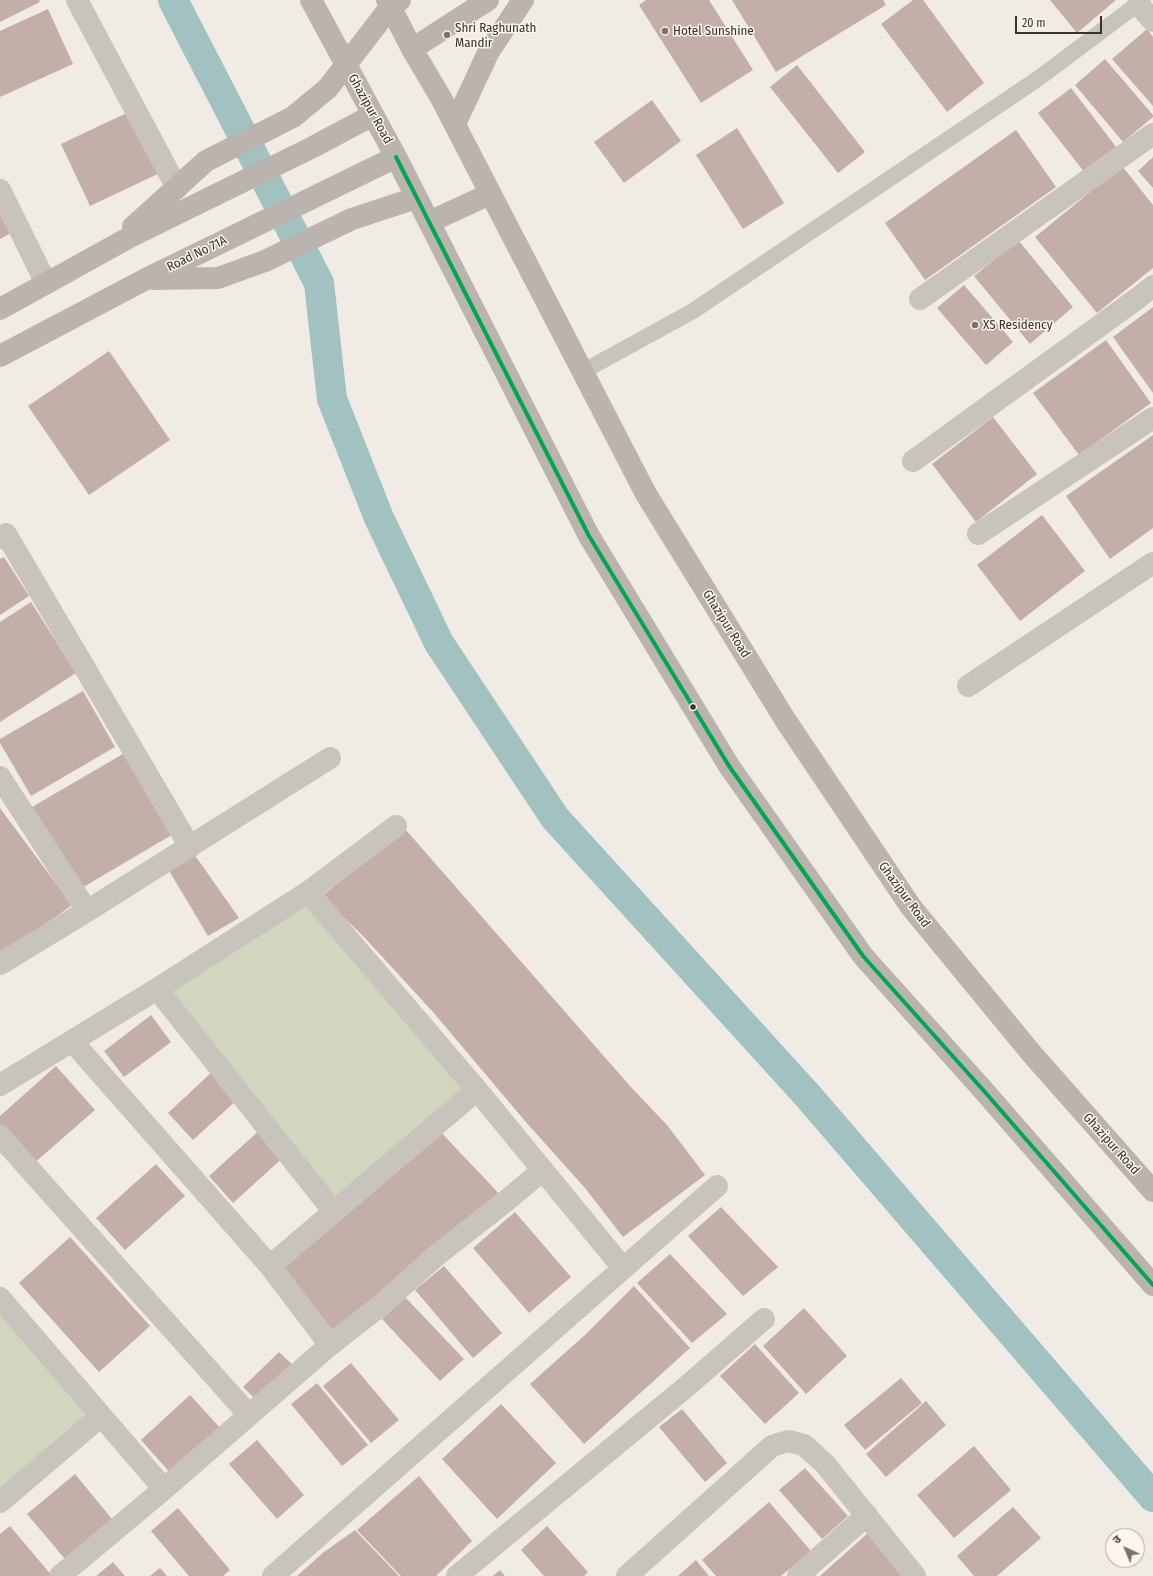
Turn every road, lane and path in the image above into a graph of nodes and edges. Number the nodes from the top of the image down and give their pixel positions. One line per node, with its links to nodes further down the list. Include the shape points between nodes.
1 (77, 0): 14 (street)
2 (311, 0): 9 (main road, Ghazipur Road)
3 (488, 0): 8 (main road)
4 (523, 0): 11 (main road, via 488,53)
5 (392, 2): 8 (main road, Ghazipur Road); 9 (main road)
6 (1140, 2): 7 (street); 26 (lane, via 1039,78 693,311)
7 (1153, 21)
8 (412, 49): 11 (main road, Ghazipur Road)
9 (346, 65): 10 (main road, Ghazipur Road); 14 (main road, via 328,88 293,117 206,161)
10 (373, 115): 13 (main road, Ghazipur Road); 19 (main road)
11 (455, 124): 16 (main road, Ghazipur Road)
12 (1153, 134): 23 (street)
13 (396, 157): 17 (main road, Ghazipur Road); 20 (main road, Road No 71A)
14 (177, 188): 19 (main road)
15 (0, 190): 21 (street)
16 (490, 194): 18 (main road); 26 (main road, Ghazipur Road)
17 (416, 198): 18 (main road, Ghazipur Road); 20 (main road, via 352,219 265,261 218,278)
18 (428, 222): 51 (main road, Ghazipur Road, via 589,536 729,766 863,956)
19 (110, 248): 21 (main road)
20 (146, 279): 25 (main road, Road No 71A)
21 (46, 284): 24 (main road)
22 (1153, 286): 28 (street)
23 (920, 299)
24 (0, 309)
25 (0, 356)
26 (582, 372): 47 (main road, Ghazipur Road, via 646,494 786,720 911,907 1032,1054)
27 (1153, 418): 29 (street)
28 (913, 461)
29 (978, 534)
30 (0, 538): 36 (street, via 6,534)
31 (1153, 563): 32 (street)
32 (968, 686)
33 (330, 758): 36 (street)
34 (0, 777): 38 (street)
35 (396, 826): 37 (street)
36 (190, 847): 38 (street)
37 (308, 892): 40 (street); 43 (street)
38 (87, 911): 39 (street)
39 (0, 964)
40 (158, 989): 41 (street); 48 (street)
41 (72, 1041): 42 (street); 49 (street)
42 (0, 1085)
43 (477, 1090): 45 (street); 48 (street)
44 (0, 1136): 55 (street)
45 (542, 1170): 50 (street); 54 (street)
46 (717, 1186): 50 (street)
47 (1153, 1191)
48 (334, 1212): 49 (street)
49 (270, 1266): 54 (street)
50 (624, 1268): 61 (street)
51 (1153, 1285)
52 (0, 1298): 56 (street)
53 (764, 1319): 62 (street, via 686,1387)
54 (330, 1345): 55 (street)
55 (249, 1415): 57 (street)
56 (101, 1416): 57 (street); 58 (street)
57 (164, 1489): 60 (street)
58 (0, 1502)
59 (867, 1515): 63 (street, via 825,1464 804,1445 788,1441 772,1446); 64 (street); 65 (street)
60 (60, 1576)
61 (273, 1576)
62 (457, 1576)
63 (627, 1576)
64 (798, 1576)
65 (915, 1576)

